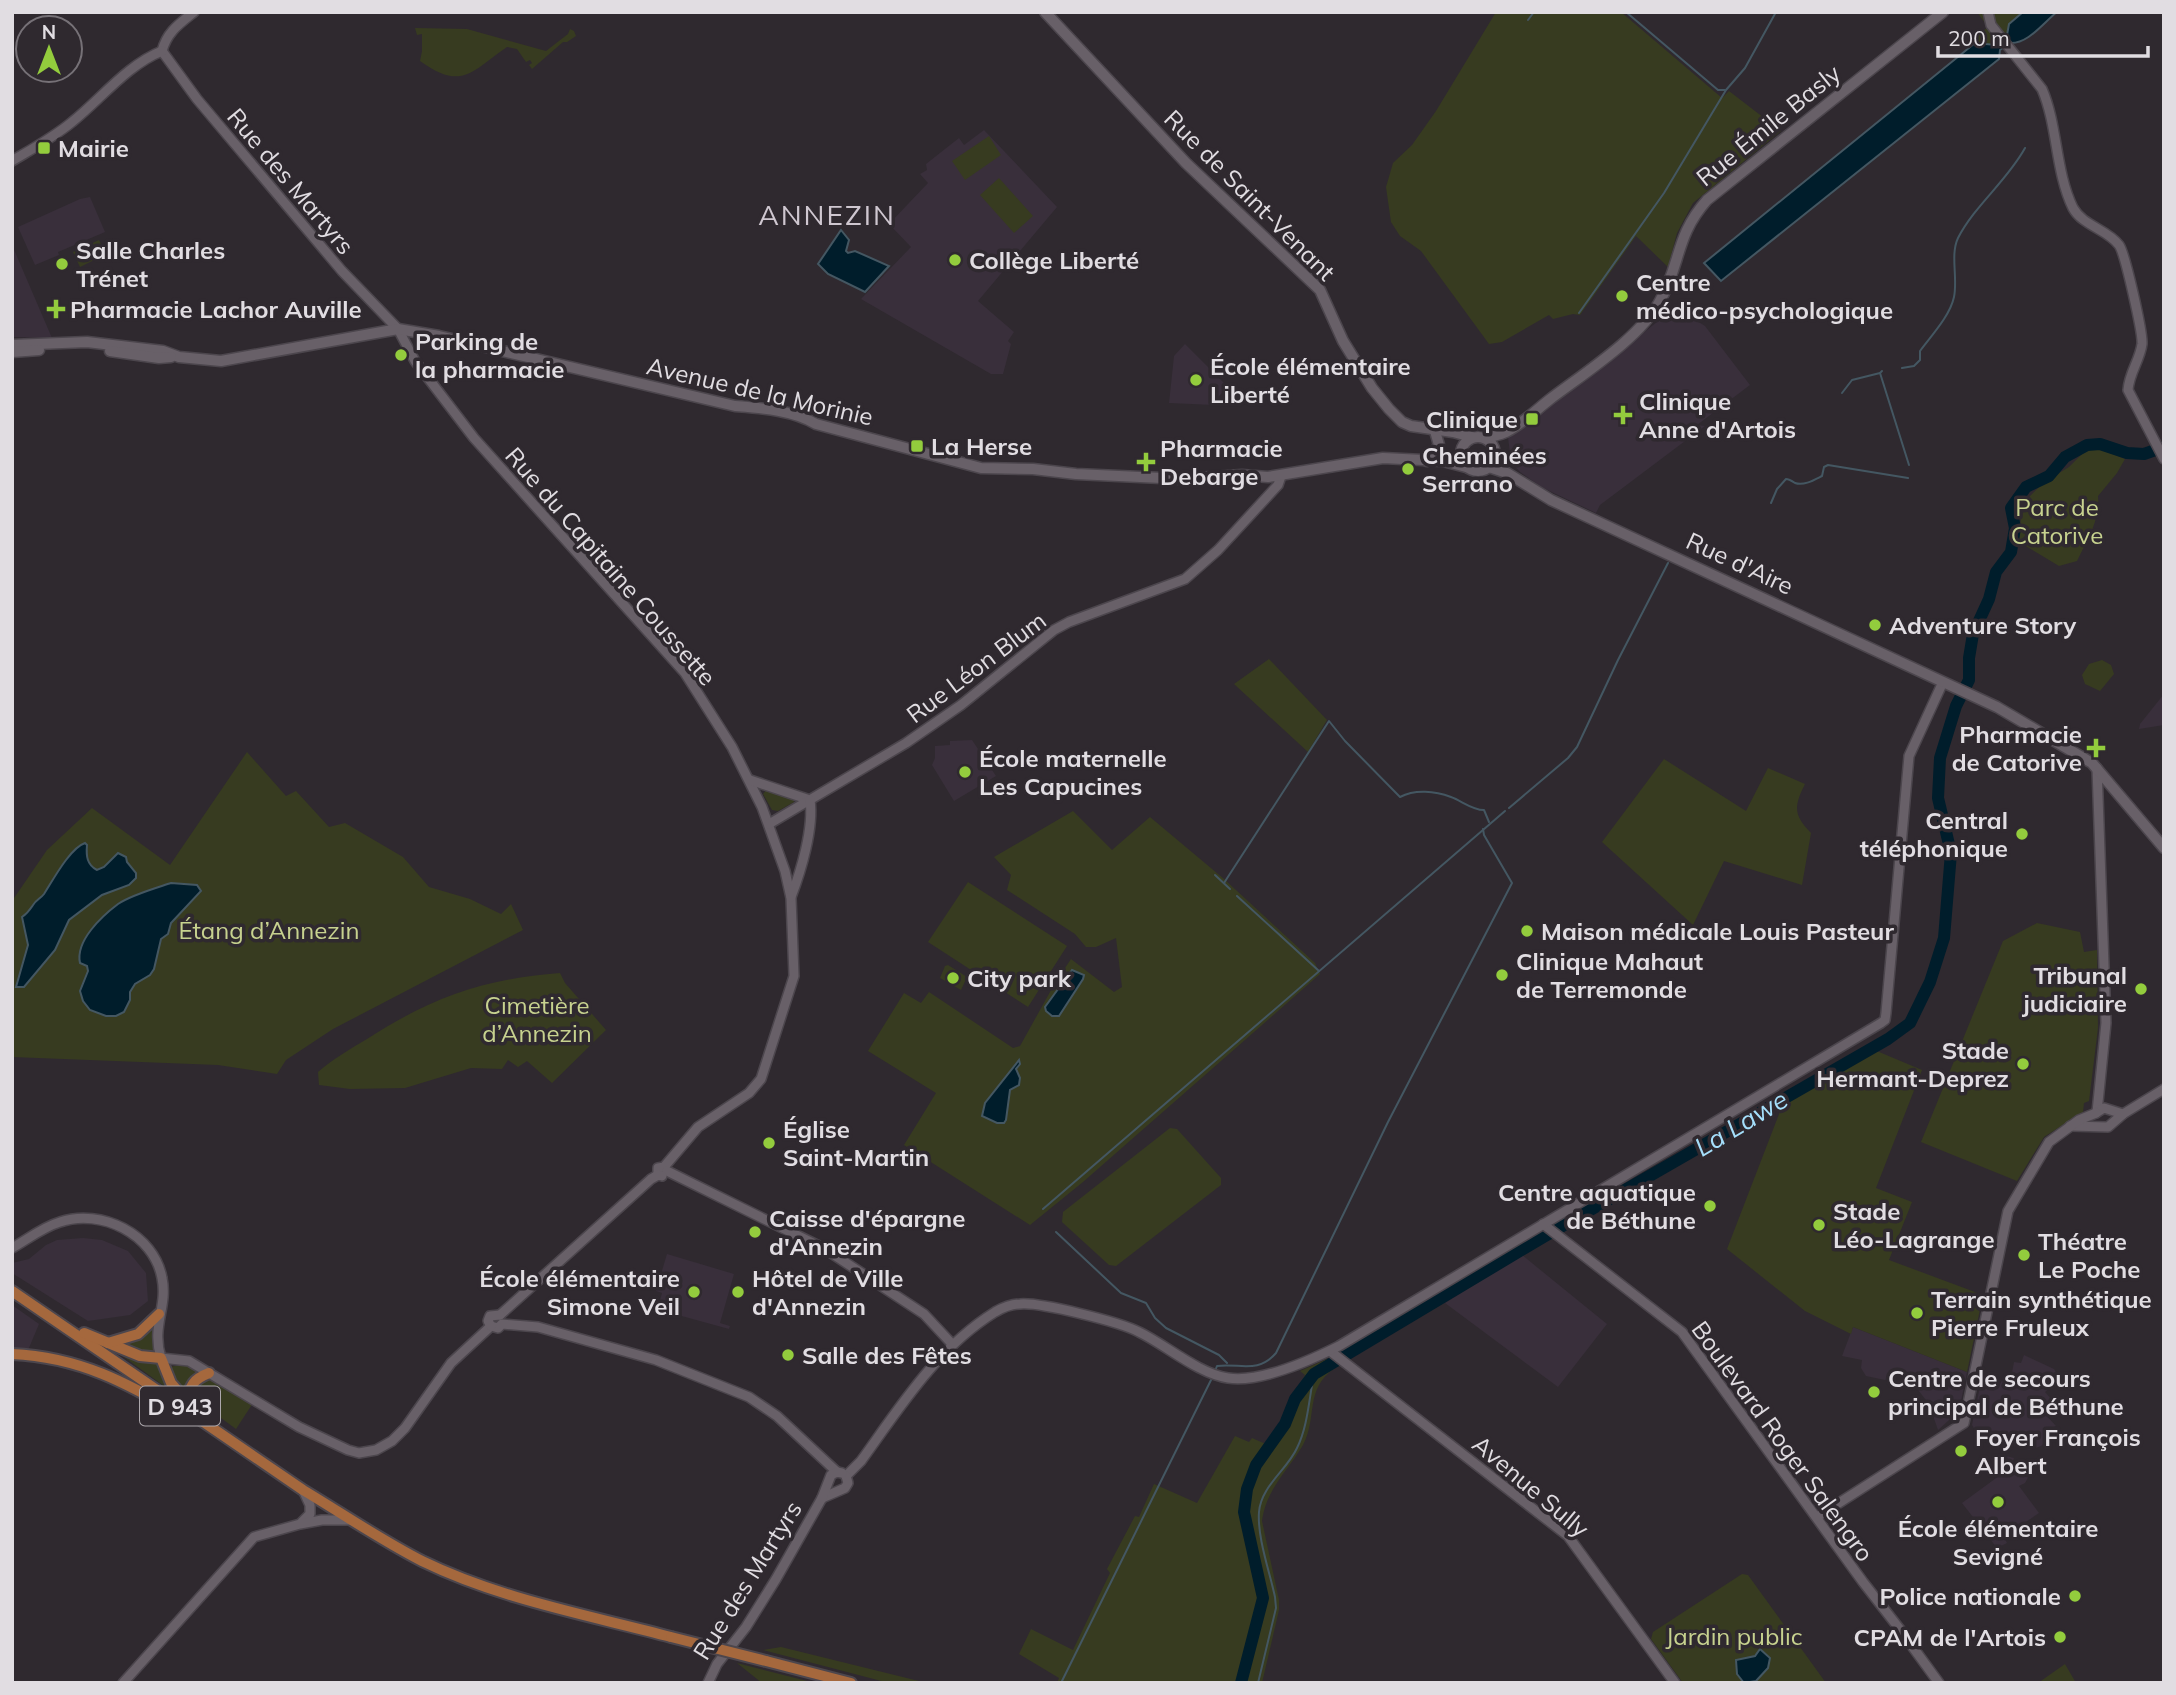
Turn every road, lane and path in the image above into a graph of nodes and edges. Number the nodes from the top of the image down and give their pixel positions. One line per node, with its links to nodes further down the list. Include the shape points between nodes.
1 (194, 12): 6 (street, via 171,30)
2 (1045, 12): 13 (main road, Rue de Saint-Venant, via 1186,163 1321,290 1342,339 1389,409 1411,426)
3 (1932, 12): 7 (main road, Rue Émile Basly)
4 (1943, 12): 7 (main road, Rue Émile Basly)
5 (1988, 12): 19 (street, via 1991,25 2047,100 2073,207 2119,245 2142,343 2128,390)
6 (162, 51): 8 (street, via 133,68 63,129); 9 (street, Rue des Martyrs, via 342,271)
7 (1872, 67): 14 (main road, Rue Émile Basly, via 1707,200 1686,228 1666,290 1648,318)
8 (12, 161)
9 (398, 329): 12 (main road, via 234,360); 26 (main road, Avenue de la Morinie, via 731,406 803,417 816,425 964,466 1183,479); 30 (street, Rue du Capitaine Coussette, via 418,367 476,441 685,673)
10 (12, 345): 12 (main road, via 87,342)
11 (12, 352): 12 (main road, via 76,348)
12 (178, 357)
13 (1439, 431): 15 (main road, Rue de Saint-Venant); 17 (main road, Rue de Saint-Venant); 20 (main road, via 1439,445)
14 (1506, 433): 16 (main road, Rue Émile Basly); 18 (main road, Rue Émile Basly)
15 (1472, 437): 16 (main road); 17 (main road)
16 (1486, 438): 18 (main road)
17 (1461, 450): 21 (main road); 22 (main road)
18 (1495, 452): 23 (main road); 24 (main road, Rue d'Aire)
19 (2163, 458)
20 (1427, 461): 21 (main road); 25 (main road, via 1383,458)
21 (1443, 461): 22 (main road)
22 (1466, 467): 23 (main road, via 1476,471)
23 (1489, 467): 24 (main road, Rue d'Aire)
24 (1507, 473): 28 (main road, Rue d'Aire, via 1551,500)
25 (1281, 475): 26 (main road, Avenue de la Morinie); 27 (street, Rue Léon Blum)
26 (1268, 477): 27 (street)
27 (1268, 494): 33 (street, Rue Léon Blum, via 1185,579 1054,630 899,748)
28 (1943, 682): 29 (main road, Rue d'Aire, via 2062,743); 44 (street, via 1909,756 1885,1020)
29 (2097, 767): 35 (main road); 38 (street, via 2106,1023)
30 (750, 780): 31 (street); 32 (street, Rue du Capitaine Coussette)
31 (763, 785): 32 (street); 33 (street)
32 (756, 794): 34 (street, Rue du Capitaine Coussette)
33 (810, 800): 34 (street, Rue Léon Blum); 36 (street, via 804,854)
34 (769, 824): 36 (street, Rue du Capitaine Coussette)
35 (2164, 848)
36 (791, 898): 43 (street, Rue du Capitaine Coussette, via 794,976 763,1076 749,1093 698,1127)
37 (2164, 1089): 39 (street)
38 (2102, 1111): 39 (street); 40 (street, via 2114,1116); 41 (street); 42 (street, via 2095,1119)
39 (2123, 1114): 40 (street)
40 (2113, 1123): 42 (street)
41 (2070, 1126): 42 (street); 64 (street, via 2044,1148 2006,1216 1964,1423)
42 (2100, 1127)
43 (663, 1171): 49 (street, Rue du Capitaine Coussette); 51 (street, via 825,1249 924,1314)
44 (1544, 1225): 52 (street); 64 (street, Boulevard Roger Salengro, via 1682,1332)
45 (12, 1248): 48 (street, via 62,1221 106,1220 122,1227 144,1244 158,1264 163,1279)
46 (12, 1291): 47 (main road, D 943)
47 (41, 1310): 50 (main road); 57 (main road, D 943)
48 (159, 1314): 50 (main road, via 138,1334); 54 (street, via 156,1337)
49 (501, 1319): 55 (street, via 451,1363 404,1428 376,1450 348,1450 299,1427); 58 (street, via 665,1363 735,1391 769,1409)
50 (108, 1343): 54 (main road, via 139,1356)
51 (952, 1344): 52 (street, via 996,1311 1021,1304 1125,1325 1228,1378 1259,1376); 59 (street, via 861,1461)
52 (1332, 1352): 70 (street, Avenue Sully, via 1568,1536)
53 (12, 1354): 57 (main road, via 57,1358 103,1372 195,1423)
54 (161, 1358): 55 (street, via 189,1361); 56 (main road, via 171,1383)
55 (209, 1373): 56 (main road, via 195,1380)
56 (188, 1402): 57 (main road)
57 (206, 1423): 61 (main road, D 943)
58 (823, 1460): 59 (street); 60 (street)
59 (841, 1474): 60 (street); 62 (street, via 847,1486)
60 (829, 1481): 62 (street); 63 (street, Rue des Martyrs)
61 (303, 1490): 65 (main road, D 943); 66 (street, via 310,1514)
62 (837, 1491): 63 (street)
63 (822, 1498): 68 (street, Rue des Martyrs)
64 (1817, 1517): 71 (street, Boulevard Roger Salengro)
65 (349, 1520): 66 (street); 69 (main road, D 943, bridge, via 423,1561 522,1599)
66 (300, 1524): 67 (street, via 262,1534 246,1544)
67 (123, 1683)
68 (708, 1683)
69 (852, 1683)
70 (1675, 1683)
71 (1939, 1683)

